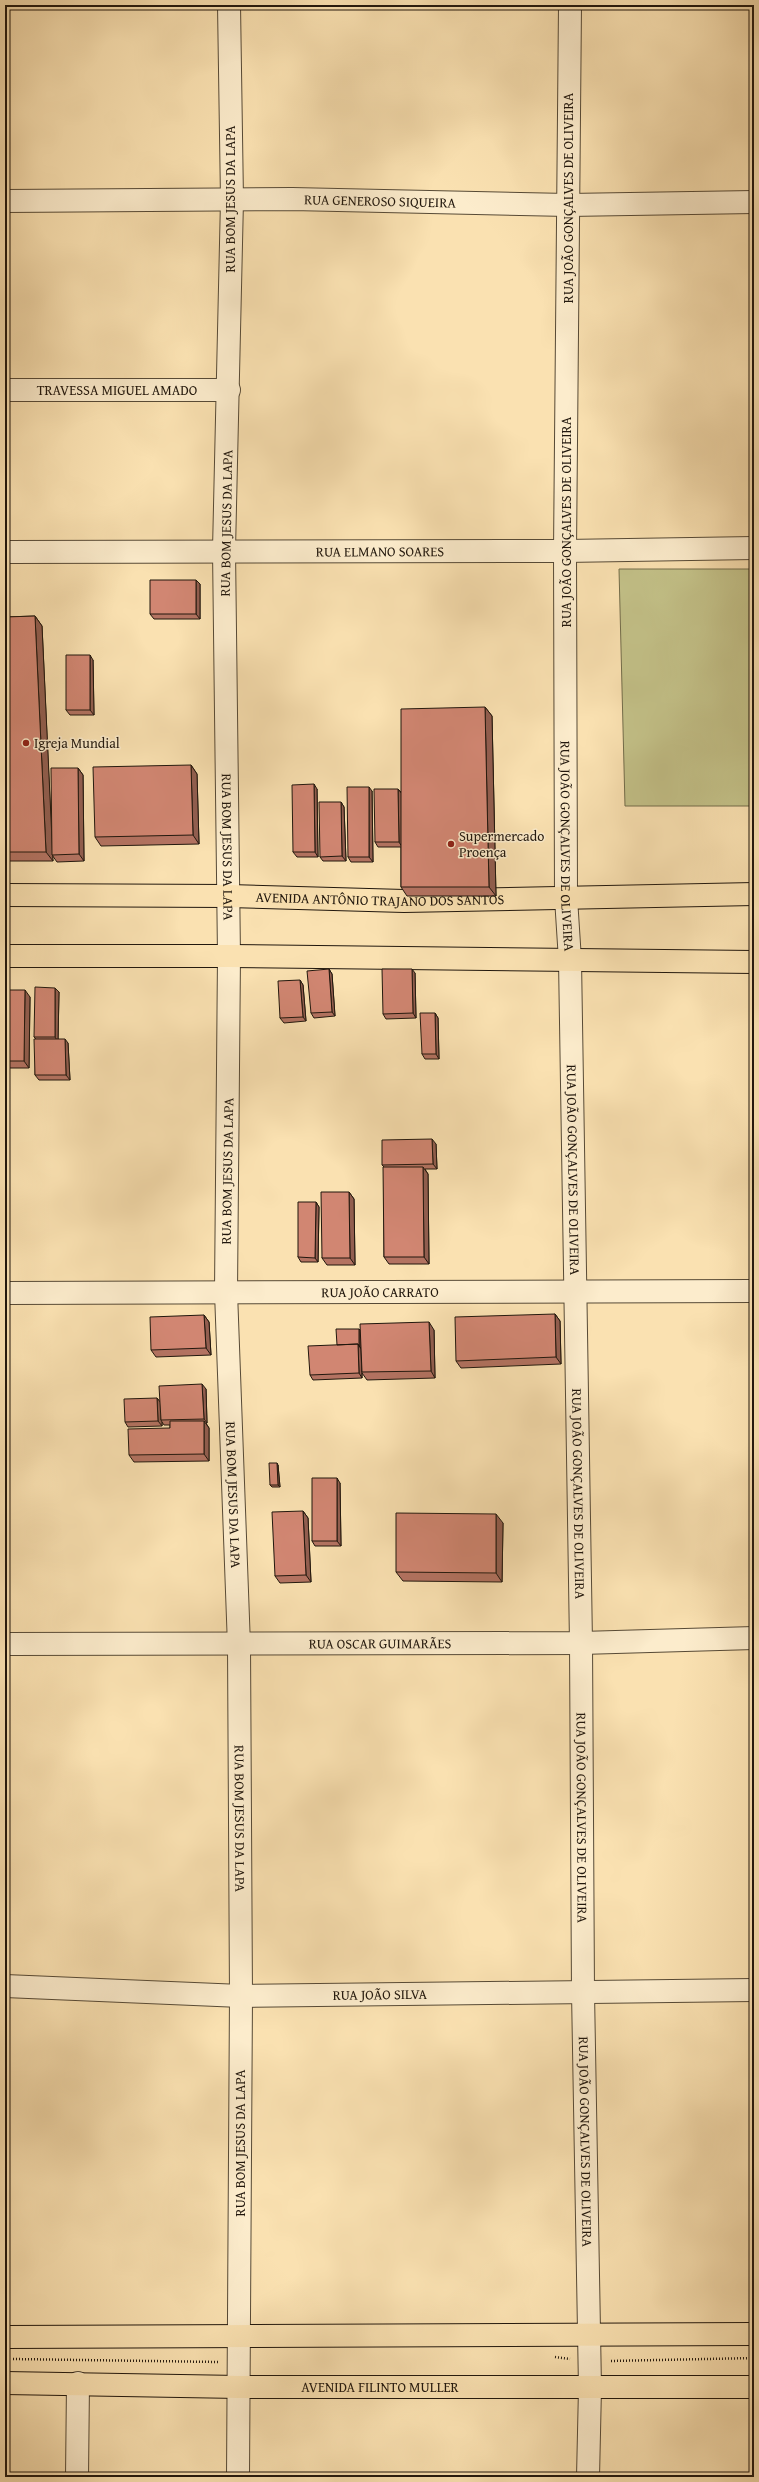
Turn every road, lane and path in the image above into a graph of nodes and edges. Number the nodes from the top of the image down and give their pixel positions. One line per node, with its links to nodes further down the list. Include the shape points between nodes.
1 (229, 5): 3 (street, RUA BOM JESUS DA LAPA)
2 (570, 5): 6 (street, RUA JOÃO GONÇALVES DE OLIVEIRA)
3 (232, 200): 4 (street, RUA GENEROSO SIQUEIRA); 6 (street, RUA GENEROSO SIQUEIRA); 8 (street, RUA BOM JESUS DA LAPA)
4 (5, 201)
5 (754, 202): 6 (street, RUA GENEROSO SIQUEIRA)
6 (568, 205): 11 (street, RUA JOÃO GONÇALVES DE OLIVEIRA)
7 (5, 390): 8 (street, TRAVESSA MIGUEL AMADO)
8 (228, 390): 10 (street, RUA BOM JESUS DA LAPA)
9 (754, 548): 11 (street, RUA ELMANO SOARES)
10 (224, 550): 11 (street, RUA ELMANO SOARES); 12 (street, RUA ELMANO SOARES); 15 (street, RUA BOM JESUS DA LAPA)
11 (565, 551): 16 (street, RUA JOÃO GONÇALVES DE OLIVEIRA)
12 (5, 552)
13 (754, 894): 16 (main road, AVENIDA ANTÔNIO TRAJANO DOS SANTOS)
14 (5, 895): 15 (main road, AVENIDA ANTÔNIO TRAJANO DOS SANTOS)
15 (229, 896): 16 (main road, AVENIDA ANTÔNIO TRAJANO DOS SANTOS, via 404,902); 18 (street, RUA BOM JESUS DA LAPA)
16 (566, 898): 19 (street, RUA JOÃO GONÇALVES DE OLIVEIRA)
17 (5, 956): 18 (main road)
18 (229, 956): 19 (main road); 22 (street, RUA BOM JESUS DA LAPA)
19 (570, 960): 20 (main road); 23 (street, RUA JOÃO GONÇALVES DE OLIVEIRA)
20 (754, 962)
21 (754, 1291): 23 (street, RUA JOÃO CARRATO)
22 (226, 1292): 23 (street, RUA JOÃO CARRATO); 24 (street, RUA JOÃO CARRATO); 28 (street, RUA BOM JESUS DA LAPA)
23 (574, 1292): 26 (street, RUA JOÃO GONÇALVES DE OLIVEIRA)
24 (5, 1293)
25 (754, 1638): 26 (street, RUA OSCAR GUIMARÃES)
26 (581, 1643): 28 (street, RUA OSCAR GUIMARÃES); 31 (street, RUA JOÃO GONÇALVES DE OLIVEIRA)
27 (5, 1644): 28 (street, RUA OSCAR GUIMARÃES)
28 (240, 1646): 32 (street, RUA BOM JESUS DA LAPA)
29 (5, 1986): 32 (street, RUA JOÃO SILVA)
30 (754, 1990): 31 (street, RUA JOÃO SILVA)
31 (583, 1992): 32 (street, RUA JOÃO SILVA); 34 (street, RUA JOÃO GONÇALVES DE OLIVEIRA)
32 (241, 1996): 35 (street, RUA BOM JESUS DA LAPA)
33 (754, 2334): 34 (main road)
34 (589, 2335): 35 (main road); 41 (street, RUA JOÃO GONÇALVES DE OLIVEIRA)
35 (238, 2337): 36 (main road); 38 (street, RUA BOM JESUS DA LAPA)
36 (5, 2338)
37 (554, 2357): 41 (path)
38 (239, 2358): 40 (path, via 212,2363); 44 (street, RUA BOM JESUS DA LAPA)
39 (754, 2358): 41 (path)
40 (5, 2359)
41 (588, 2360): 46 (street, RUA JOÃO GONÇALVES DE OLIVEIRA)
42 (5, 2383): 43 (main road, AVENIDA FILINTO MULLER)
43 (78, 2383): 44 (main road, AVENIDA FILINTO MULLER); 47 (street)
44 (239, 2387): 46 (main road, AVENIDA FILINTO MULLER); 48 (street, RUA BOM JESUS DA LAPA)
45 (754, 2387): 46 (main road, AVENIDA FILINTO MULLER)
46 (590, 2388): 49 (street)
47 (77, 2477)
48 (238, 2477)
49 (588, 2477)

